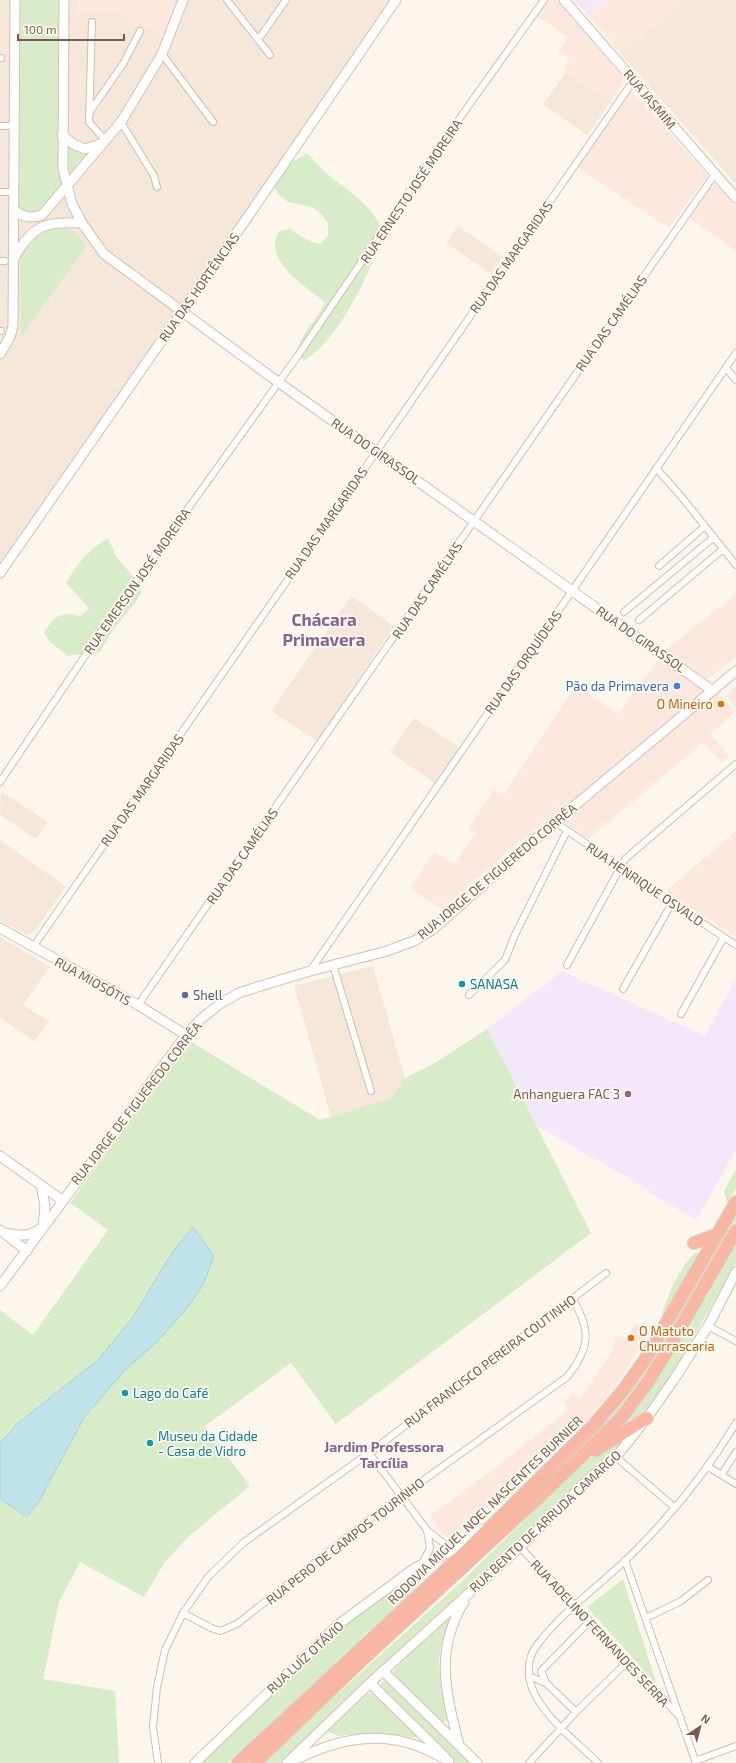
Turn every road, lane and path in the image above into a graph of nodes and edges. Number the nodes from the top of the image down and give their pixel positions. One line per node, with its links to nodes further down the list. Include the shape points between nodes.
1 (16, 0): 19 (street)
2 (64, 0): 20 (street, RUA DO GIRASSOL)
3 (182, 0): 12 (street)
4 (227, 0): 11 (street)
5 (286, 0): 11 (street)
6 (396, 0): 31 (street, RUA DAS HORTÊNCIAS)
7 (544, 0): 36 (street, RUA ERNESTO JOSÉ MOREIRA, via 447,136 324,320)
8 (564, 0): 14 (street, RUA JASMIM)
9 (92, 22): 15 (street)
10 (140, 31): 15 (street, via 123,64)
11 (258, 40): 13 (street)
12 (162, 54): 16 (street); 17 (street)
13 (270, 55)
14 (634, 80): 22 (street, RUA JASMIM); 37 (street, RUA DAS MARGARIDAS)
15 (89, 113): 21 (street, via 89,122)
16 (121, 122): 21 (street); 23 (street, via 154,176)
17 (213, 122)
18 (0, 126): 19 (street)
19 (14, 126): 26 (street)
20 (62, 135): 21 (street, via 85,149); 24 (street, RUA DO GIRASSOL, via 63,169)
21 (106, 141): 24 (street)
22 (715, 174): 27 (street, RUA JASMIM); 39 (street, RUA DAS CAMÉLIAS)
23 (157, 186)
24 (67, 187): 28 (street, via 42,215 24,217); 29 (street, RUA DO GIRASSOL)
25 (0, 192): 26 (street)
26 (14, 192): 28 (street)
27 (736, 198)
28 (14, 210): 30 (street)
29 (82, 223): 30 (street, via 60,222 41,226); 31 (street, RUA DO GIRASSOL, via 104,254)
30 (6, 261): 33 (street, via 13,326)
31 (182, 311): 36 (street, RUA DO GIRASSOL); 45 (street, RUA DAS HORTÊNCIAS)
32 (736, 353): 34 (street, RUA DAS ORQUÍDEAS)
33 (0, 354)
34 (726, 368): 35 (street); 38 (street, RUA DAS ORQUÍDEAS)
35 (736, 380)
36 (278, 382): 37 (street, RUA DO GIRASSOL); 52 (street, RUA EMERSON JOSÉ MOREIRA, via 126,595)
37 (376, 451): 39 (street, RUA DO GIRASSOL); 60 (street, RUA DAS MARGARIDAS)
38 (656, 468): 40 (street); 46 (street, RUA DAS ORQUÍDEAS)
39 (474, 520): 46 (street, RUA DO GIRASSOL); 66 (street, RUA DAS CAMÉLIAS)
40 (705, 526): 41 (street); 44 (street)
41 (714, 537): 42 (street); 47 (street)
42 (723, 549): 43 (street); 48 (street)
43 (736, 565)
44 (659, 566)
45 (0, 573)
46 (572, 590): 50 (street, RUA DO GIRASSOL); 63 (street, RUA DAS ORQUÍDEAS)
47 (624, 612)
48 (639, 620)
49 (736, 671): 50 (street, RUA JORGE DE FIGUEREDO CORRÊA)
50 (713, 691): 53 (street, RUA JORGE DE FIGUEREDO CORRÊA)
51 (736, 764): 55 (street, via 625,859)
52 (0, 782)
53 (555, 822): 54 (street, RUA HENRIQUE OSVALD); 61 (street, RUA JORGE DE FIGUEREDO CORRÊA, via 432,930 414,941 388,951)
54 (567, 831): 55 (street, RUA HENRIQUE OSVALD); 65 (street, via 505,960)
55 (620, 867): 56 (street, RUA HENRIQUE OSVALD); 62 (street)
56 (672, 903): 58 (street, RUA HENRIQUE OSVALD); 64 (street)
57 (0, 928): 60 (street, RUA MIOSÓTIS)
58 (724, 937): 59 (street, RUA HENRIQUE OSVALD); 67 (street)
59 (736, 945)
60 (33, 947): 66 (street, RUA MIOSÓTIS)
61 (333, 965): 63 (street, RUA JORGE DE FIGUEREDO CORRÊA); 69 (street)
62 (567, 965)
63 (310, 971): 68 (street, RUA JORGE DE FIGUEREDO CORRÊA, via 241,992 221,1003)
64 (623, 989)
65 (469, 995)
66 (138, 1005): 68 (street, RUA MIOSÓTIS)
67 (681, 1014)
68 (186, 1035): 72 (street, RUA JORGE DE FIGUEREDO CORRÊA)
69 (371, 1091)
70 (0, 1156): 71 (street)
71 (41, 1185): 72 (street); 74 (street, via 45,1206)
72 (62, 1200): 74 (street, RUA JORGE DE FIGUEREDO CORRÊA)
73 (736, 1202): 77 (highway, RODOVIA MIGUEL NOEL NASCENTES BURNIER)
74 (43, 1227): 76 (street, via 26,1236); 79 (street, RUA JORGE DE FIGUEREDO CORRÊA)
75 (736, 1231): 91 (highway, RODOVIA MIGUEL NOEL NASCENTES BURNIER, via 647,1383 621,1418)
76 (3, 1232): 79 (street)
77 (718, 1234): 78 (highway); 96 (highway, RODOVIA MIGUEL NOEL NASCENTES BURNIER, via 646,1358 624,1389 594,1425)
78 (694, 1243)
79 (27, 1251): 82 (street, RUA JORGE DE FIGUEREDO CORRÊA)
80 (736, 1272): 84 (street, RUA BENTO DE ARRUDA CAMARGO)
81 (606, 1273): 83 (street, RUA FRANCISCO PEREIRA COUTINHO)
82 (0, 1286)
83 (572, 1298): 89 (street, RUA FRANCISCO PEREIRA COUTINHO); 95 (street, RUA PERO DE CAMPOS TOURINHO, via 584,1320 587,1332 582,1354 567,1377)
84 (708, 1326): 85 (street); 86 (street, RUA BENTO DE ARRUDA CAMARGO)
85 (736, 1341)
86 (647, 1418): 90 (street, RUA BENTO DE ARRUDA CAMARGO); 91 (highway)
87 (736, 1423): 92 (street)
88 (736, 1452): 93 (street)
89 (369, 1453): 95 (street); 106 (street, RUA FRANCISCO PEREIRA COUTINHO, via 243,1543 208,1577)
90 (616, 1457): 97 (street); 99 (street, RUA BENTO DE ARRUDA CAMARGO, via 592,1476)
91 (580, 1458): 125 (highway, RODOVIA MIGUEL NOEL NASCENTES BURNIER)
92 (708, 1466): 93 (street); 97 (street)
93 (722, 1474): 94 (street)
94 (736, 1484)
95 (401, 1497): 98 (street); 106 (street, RUA PERO DE CAMPOS TOURINHO, via 237,1624 220,1630)
96 (512, 1505): 100 (street, RUA LUÍZ OTÁVIO); 124 (highway, RODOVIA MIGUEL NOEL NASCENTES BURNIER, via 462,1555)
97 (674, 1507): 101 (street)
98 (427, 1530): 100 (street, via 446,1546); 102 (street, via 430,1548)
99 (520, 1547): 104 (street, RUA BENTO DE ARRUDA CAMARGO); 105 (street, RUA ADELINO FERNANDES SERRA)
100 (455, 1548): 102 (street, RUA LUÍZ OTÁVIO, via 436,1559)
101 (625, 1560): 105 (street); 107 (street)
102 (423, 1562): 123 (street, RUA LUÍZ OTÁVIO, via 339,1624)
103 (708, 1580): 107 (street, via 681,1601)
104 (469, 1594): 110 (street, RUA BENTO DE ARRUDA CAMARGO); 117 (street, via 455,1617 445,1655 445,1677)
105 (576, 1605): 108 (street, RUA ADELINO FERNANDES SERRA); 111 (street, via 536,1646 529,1663)
106 (183, 1613): 122 (street, RUA FRANCISCO PEREIRA COUTINHO, via 165,1650 157,1688 153,1727)
107 (646, 1618): 115 (street)
108 (590, 1621): 109 (street, RUA ADELINO FERNANDES SERRA); 112 (street, via 541,1670)
109 (628, 1661): 114 (street); 115 (street, RUA ADELINO FERNANDES SERRA)
110 (383, 1671): 113 (street, RUA BENTO DE ARRUDA CAMARGO); 117 (street)
111 (529, 1676): 112 (street); 116 (street, via 535,1693 548,1715)
112 (546, 1682): 114 (street)
113 (370, 1683): 120 (street); 126 (street, RUA BENTO DE ARRUDA CAMARGO)
114 (576, 1712): 116 (street)
115 (681, 1718): 121 (street)
116 (562, 1728): 118 (street); 130 (street)
117 (459, 1745): 127 (street)
118 (546, 1746): 128 (street); 129 (street)
119 (736, 1746): 121 (street)
120 (450, 1762): 126 (street, via 412,1744 387,1739 359,1738 337,1742)
121 (695, 1762)
122 (158, 1763)
123 (195, 1763)
124 (238, 1763)
125 (255, 1763)
126 (288, 1763)
127 (477, 1763)
128 (529, 1763)
129 (535, 1763)
130 (598, 1763)

